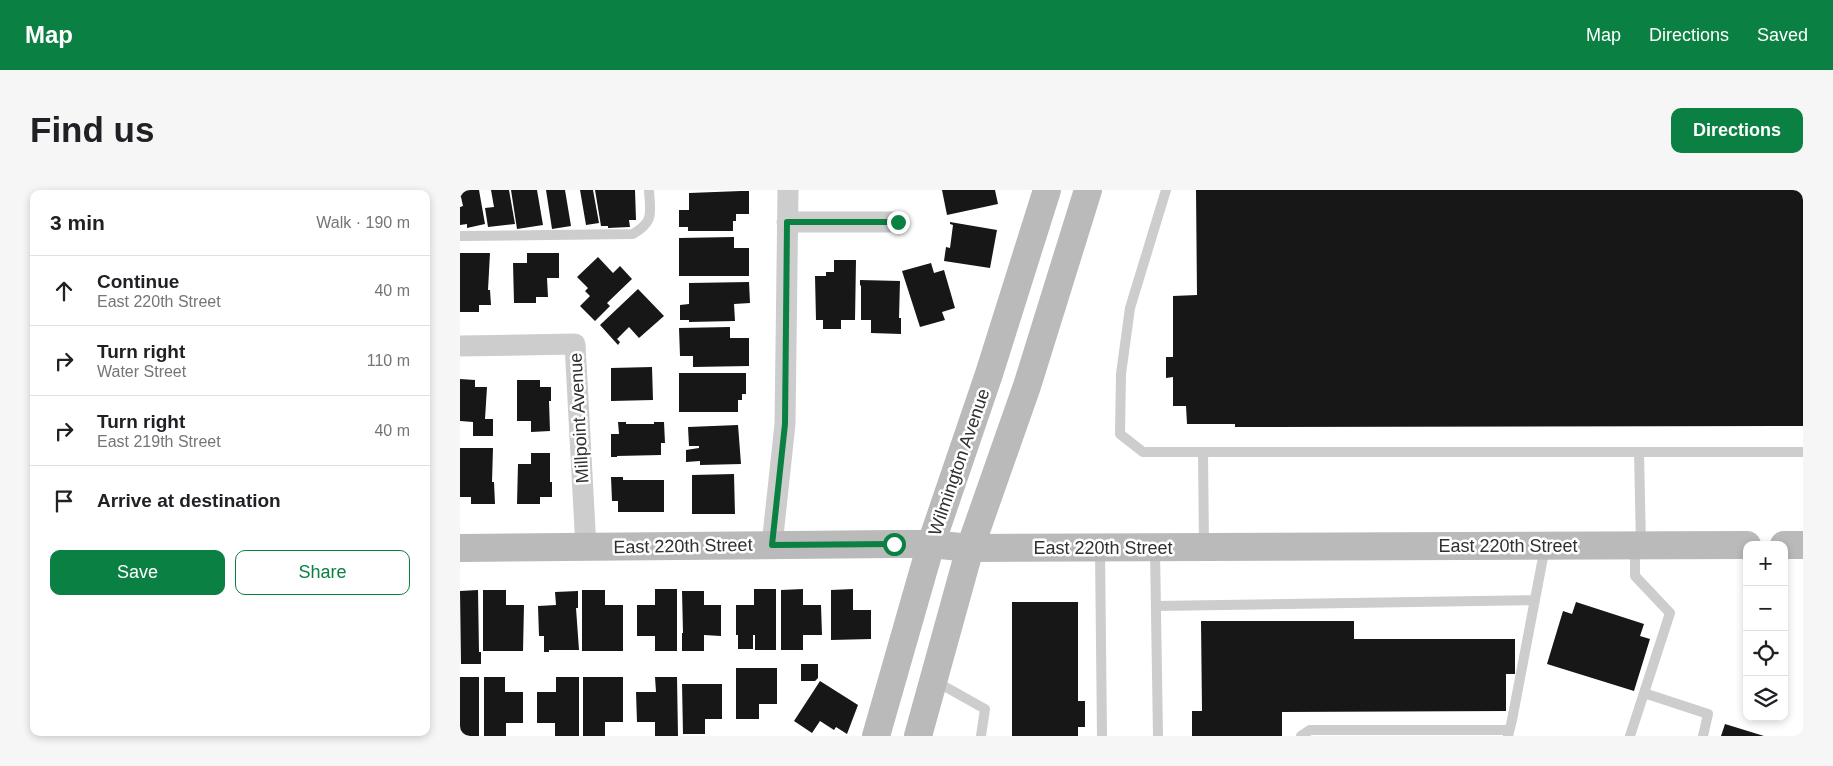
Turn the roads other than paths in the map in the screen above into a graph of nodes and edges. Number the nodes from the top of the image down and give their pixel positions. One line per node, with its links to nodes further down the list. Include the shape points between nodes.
1 (649, 190): 8 (lane, via 648,220 633,234)
2 (788, 190): 6 (street)
3 (1047, 190): 13 (street, Wilmington Avenue)
4 (1088, 190): 24 (street, via 1027,386)
5 (1166, 190): 10 (lane, via 1130,308 1121,374 1120,434 1143,452)
6 (787, 222): 7 (street); 14 (street, via 785,424)
7 (898, 222)
8 (460, 236)
9 (460, 346): 23 (street, Millpoint Avenue, via 575,344)
10 (1203, 452): 11 (lane); 21 (lane)
11 (1640, 452): 12 (lane); 19 (lane)
12 (1803, 452)
13 (931, 544): 14 (street, East 220th Street); 24 (street, East 220th Street); 31 (street, Wilmington Avenue)
14 (772, 545): 23 (street, East 220th Street)
15 (1743, 545): 19 (street, East 220th Street)
16 (1788, 545): 17 (street)
17 (1803, 545)
18 (1545, 546): 19 (street, East 220th Street); 21 (street, East 220th Street); 26 (lane)
19 (1638, 546): 29 (lane, via 1635,576 1670,613)
20 (1155, 547): 21 (street, East 220th Street); 25 (street, East 220th Street); 27 (lane)
21 (1204, 547)
22 (460, 548): 23 (street, East 220th Street)
23 (586, 548)
24 (970, 548): 25 (street, East 220th Street); 28 (street)
25 (1100, 548): 34 (lane)
26 (1535, 600): 27 (lane); 30 (lane)
27 (1156, 606): 35 (lane)
28 (934, 681): 32 (street); 33 (lane, via 985,709)
29 (1644, 693): 37 (lane); 38 (lane, via 1708,714)
30 (1508, 733): 36 (lane, via 1310,730)
31 (876, 736)
32 (918, 736)
33 (981, 736)
34 (1102, 736)
35 (1158, 736)
36 (1301, 736)
37 (1630, 736)
38 (1703, 736)

